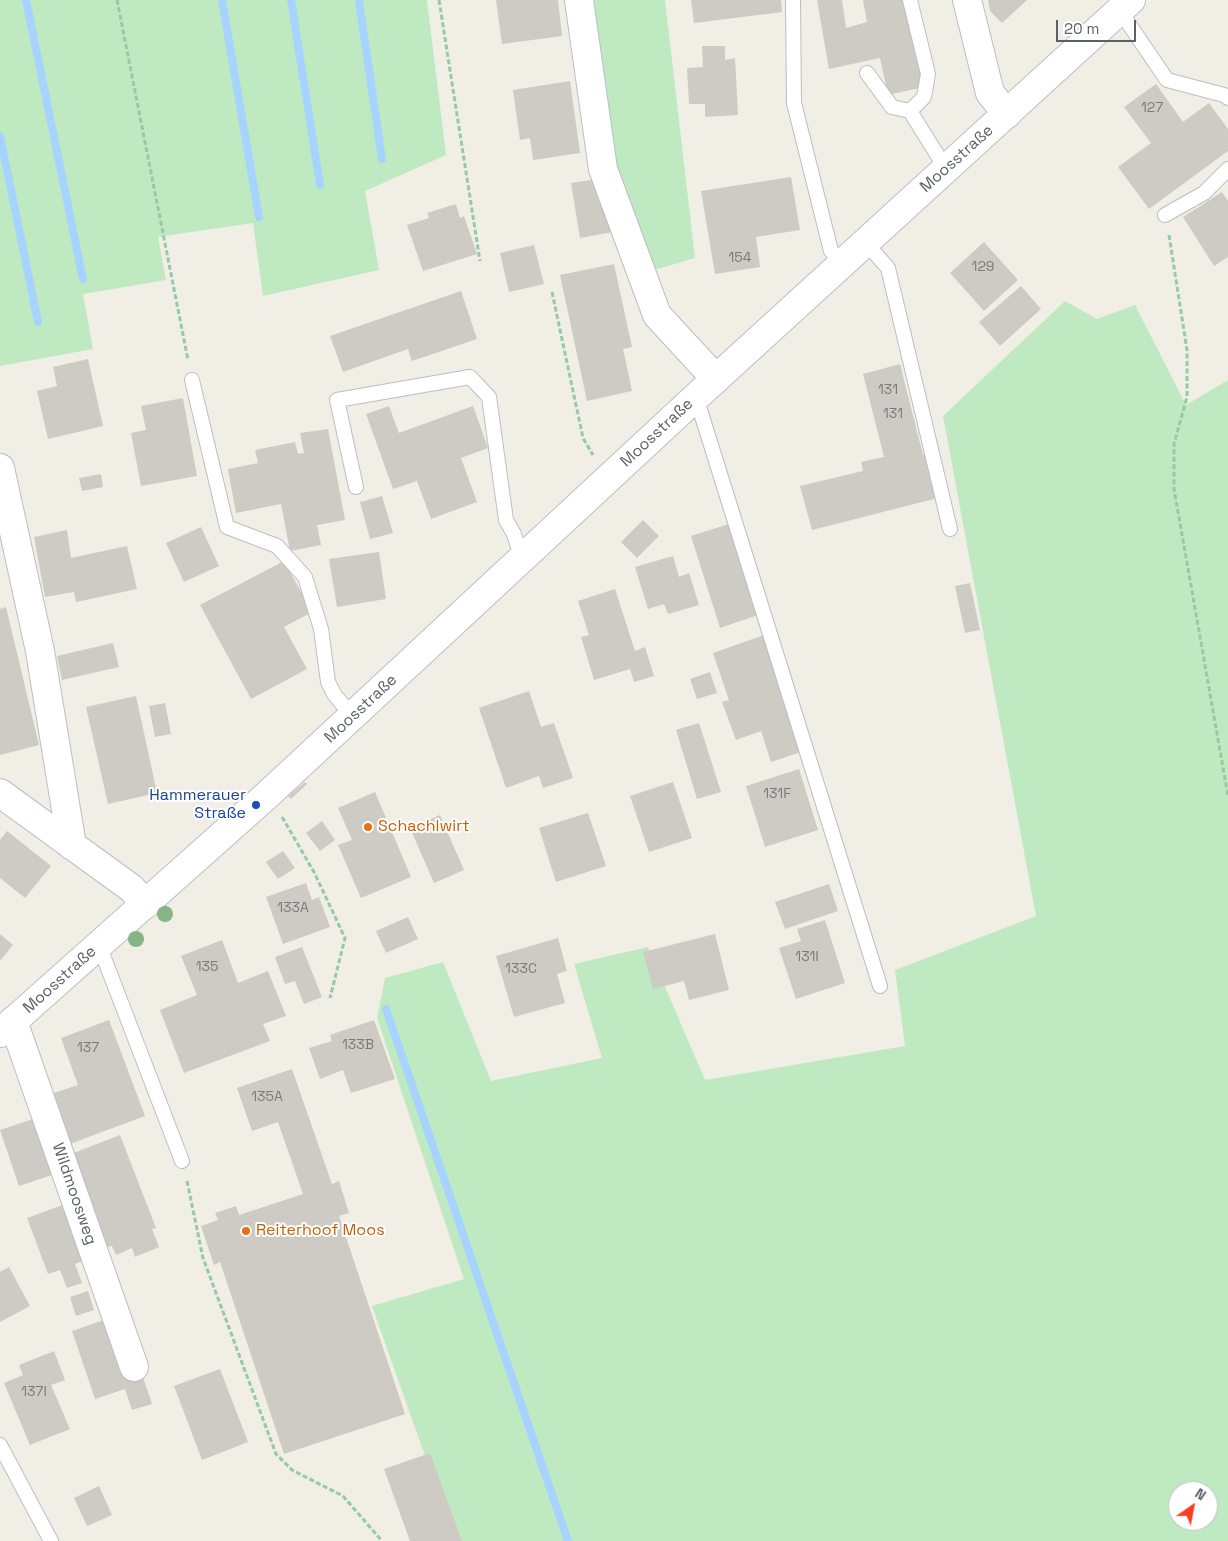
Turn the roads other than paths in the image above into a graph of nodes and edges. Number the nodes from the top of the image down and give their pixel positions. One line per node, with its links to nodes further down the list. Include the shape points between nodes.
1 (579, 0): 15 (street, via 603,169 657,315)
2 (793, 0): 14 (lane, via 794,103 831,251)
3 (910, 0): 8 (lane, via 928,74 924,97)
4 (967, 0): 9 (street, via 990,93)
5 (1126, 5): 7 (lane, via 1168,80); 9 (street, Moosstraße)
6 (867, 73): 8 (lane, via 892,107)
7 (1228, 98)
8 (910, 111): 10 (lane)
9 (1006, 114): 10 (street, Moosstraße)
10 (946, 169): 13 (street, Moosstraße)
11 (1228, 170): 12 (lane, via 1204,193)
12 (1165, 215)
13 (866, 243): 14 (street, Moosstraße); 20 (lane, via 888,268)
14 (843, 264): 15 (street, Moosstraße)
15 (716, 379): 17 (street, Moosstraße)
16 (192, 380): 22 (lane, via 227,527 276,546 305,577 321,629 331,688)
17 (696, 397): 21 (street, Moosstraße, via 612,476); 27 (lane)
18 (0, 468): 24 (street, via 40,650)
19 (356, 487): 21 (lane, via 337,400 470,377 489,397 506,520)
20 (950, 529)
21 (518, 547): 22 (street, Moosstraße)
22 (352, 716): 25 (street, Moosstraße)
23 (0, 793): 24 (street)
24 (72, 846): 25 (street, via 131,888)
25 (146, 904): 26 (street, Moosstraße)
26 (99, 945): 28 (street, Moosstraße); 29 (lane)
27 (880, 986)
28 (7, 1027): 30 (street, Wildmoosweg)
29 (182, 1160)
30 (134, 1367)
31 (0, 1445): 32 (lane)
32 (52, 1541)

